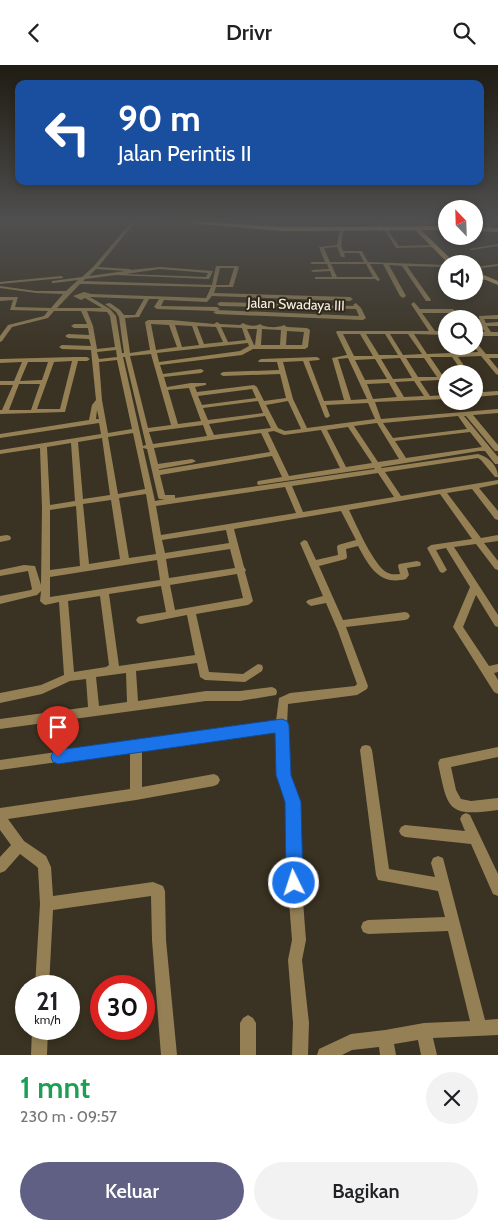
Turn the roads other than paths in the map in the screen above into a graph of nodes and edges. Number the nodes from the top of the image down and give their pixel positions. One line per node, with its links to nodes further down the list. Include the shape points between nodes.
1 (330, 266): 7 (street)
2 (348, 266): 15 (street)
3 (368, 266): 15 (street, via 378,279)
4 (387, 266): 27 (street)
5 (405, 266): 33 (street)
6 (94, 268): 8 (street); 10 (street)
7 (332, 270): 9 (street); 14 (street)
8 (143, 271): 11 (street); 11 (street, via 211,272 207,278)
9 (313, 271)
10 (89, 274): 18 (street); 21 (street)
11 (118, 275): 18 (street)
12 (483, 276): 16 (street)
13 (317, 278): 14 (street)
14 (335, 278): 15 (street)
15 (354, 278)
16 (487, 278): 17 (street); 20 (street)
17 (483, 279)
18 (82, 280): 19 (street); 22 (street); 23 (street)
19 (54, 282)
20 (498, 283)
21 (0, 285): 23 (street)
22 (213, 286): 22 (street, via 232,285 237,267 218,267); 24 (street)
23 (67, 294): 25 (street); 28 (street); 37 (street)
24 (210, 294): 26 (street); 30 (street, via 206,300)
25 (87, 295): 28 (street); 29 (street); 39 (street); 44 (street, via 113,307)
26 (223, 295): 32 (street); 34 (street)
27 (403, 296)
28 (76, 297)
29 (148, 297): 30 (street); 44 (street, via 137,316)
30 (163, 298): 43 (street, via 157,307)
31 (0, 299): 37 (street, via 16,298 12,309)
32 (350, 299)
33 (428, 300)
34 (220, 304): 43 (street); 43 (street, Jalan Swadaya III, via 357,307 365,321)
35 (414, 304): 40 (street)
36 (433, 304): 41 (street)
37 (55, 308): 38 (street); 68 (street, via 43,318 10,327)
38 (83, 309): 39 (street); 54 (street)
39 (108, 310): 57 (street)
40 (418, 311): 41 (street); 62 (street)
41 (437, 311)
42 (161, 313): 43 (street)
43 (215, 316): 49 (street); 51 (street); 69 (street)
44 (122, 317): 57 (street)
45 (483, 317): 46 (street)
46 (498, 317)
47 (483, 322): 50 (street)
48 (171, 323): 49 (street); 75 (street); 76 (street, via 148,322)
49 (194, 324): 71 (street)
50 (498, 324)
51 (243, 325): 55 (street); 70 (street)
52 (483, 325): 64 (street)
53 (74, 326): 54 (street)
54 (90, 326): 67 (street)
55 (260, 326): 56 (street); 70 (street)
56 (284, 327): 73 (street); 73 (street, via 306,329 307,332 306,347)
57 (120, 330): 78 (street)
58 (338, 332): 59 (street); 84 (street)
59 (362, 332): 60 (street); 85 (street)
60 (386, 333): 61 (street); 82 (street)
61 (410, 333): 62 (street); 83 (street)
62 (436, 333)
63 (483, 334): 64 (street)
64 (489, 334): 65 (street)
65 (498, 334)
66 (68, 336): 67 (street)
67 (92, 337): 74 (street)
68 (0, 340)
69 (226, 343): 70 (street); 71 (street)
70 (253, 345): 73 (street); 77 (street)
71 (202, 346): 75 (street)
72 (62, 347): 74 (street)
73 (283, 347)
74 (94, 349): 78 (street); 95 (street)
75 (180, 349): 76 (street)
76 (153, 351): 78 (street); 97 (street)
77 (242, 353): 91 (street, via 241,360)
78 (121, 354): 95 (street); 149 (street); 153 (street)
79 (455, 355): 83 (street); 98 (street)
80 (484, 355): 81 (street); 104 (street)
81 (498, 355)
82 (401, 356): 83 (street); 85 (street); 108 (street)
83 (427, 356): 101 (street)
84 (351, 357): 85 (street); 99 (street, via 335,357); 100 (street)
85 (376, 357): 109 (street)
86 (75, 359): 87 (street); 90 (street); 132 (street, via 64,411)
87 (87, 359)
88 (305, 359): 89 (street); 92 (street); 129 (street)
89 (317, 359)
90 (52, 360): 94 (street); 110 (street)
91 (202, 360): 97 (street); 102 (street)
92 (279, 360): 96 (street); 103 (street)
93 (0, 361): 94 (street)
94 (25, 361): 113 (street)
95 (96, 361): 124 (street)
96 (261, 361)
97 (157, 364): 106 (street)
98 (461, 365)
99 (337, 366): 100 (street); 127 (street)
100 (355, 366): 111 (street)
101 (438, 370)
102 (201, 371): 106 (street); 114 (street)
103 (282, 372): 105 (street); 122 (street)
104 (498, 373)
105 (223, 374)
106 (160, 376): 116 (street)
107 (438, 378): 108 (street)
108 (415, 379): 109 (street); 123 (street)
109 (390, 381): 111 (street); 125 (street)
110 (44, 382): 113 (street); 132 (street)
111 (363, 382): 128 (street)
112 (0, 383): 113 (street)
113 (16, 383): 131 (street)
114 (204, 384): 115 (street); 117 (street)
115 (191, 385): 116 (street); 119 (street)
116 (164, 389): 144 (street)
117 (207, 393): 119 (street); 126 (street, via 254,387)
118 (498, 393): 120 (street)
119 (194, 394): 130 (street)
120 (483, 394)
121 (438, 398): 123 (street)
122 (290, 399): 126 (street); 151 (street)
123 (428, 399): 125 (street)
124 (99, 400): 139 (street); 140 (street)
125 (402, 400): 128 (street)
126 (262, 401): 130 (street); 134 (street)
127 (348, 401): 128 (street); 129 (street)
128 (372, 401): 141 (street)
129 (322, 403): 137 (street)
130 (199, 407): 142 (street)
131 (2, 412): 132 (street)
132 (33, 412)
133 (495, 412): 135 (street); 138 (street)
134 (268, 414): 142 (street); 147 (street)
135 (468, 414): 136 (street); 163 (street)
136 (460, 415): 141 (street); 152 (street)
137 (327, 416)
138 (498, 418)
139 (103, 420): 140 (street); 155 (street)
140 (92, 421): 145 (street)
141 (379, 421): 143 (street); 158 (street)
142 (204, 422): 144 (street); 156 (street)
143 (349, 424): 146 (street); 168 (street)
144 (175, 426): 149 (street)
145 (56, 427): 148 (street); 154 (street)
146 (323, 428): 151 (street); 169 (street)
147 (275, 429): 150 (street); 151 (street, via 284,433)
148 (0, 430)
149 (146, 430): 160 (street)
150 (263, 430): 156 (street); 165 (street)
151 (305, 430)
152 (472, 430): 158 (street); 162 (street)
153 (135, 431): 155 (street); 161 (street)
154 (0, 436)
155 (106, 436): 157 (street); 177 (street)
156 (211, 437): 160 (street)
157 (74, 441): 159 (street); 179 (street)
158 (390, 441): 166 (street)
159 (43, 445): 164 (street); 181 (street)
160 (150, 446): 161 (street); 170 (street)
161 (138, 448): 175 (street)
162 (487, 449): 166 (street); 167 (street)
163 (498, 449)
164 (0, 452)
165 (273, 452): 170 (street); 173 (street)
166 (403, 460): 168 (street)
167 (498, 461)
168 (378, 467): 169 (street); 171 (street, via 478,456 484,458); 173 (street); 178 (street)
169 (344, 469): 173 (street)
170 (156, 470): 173 (street, via 163,498)
171 (498, 475)
172 (498, 482): 174 (street)
173 (287, 483): 180 (street); 183 (street)
174 (474, 487): 176 (street); 184 (street)
175 (149, 491): 177 (street); 180 (street)
176 (442, 492): 178 (street); 188 (street)
177 (115, 497): 179 (street); 194 (street)
178 (399, 499): 182 (street)
179 (80, 503): 181 (street); 198 (street)
180 (152, 504): 186 (street)
181 (46, 508): 202 (street)
182 (344, 508): 183 (street); 189 (street)
183 (301, 516): 185 (street)
184 (498, 517)
185 (229, 527): 186 (street); 191 (street)
186 (159, 538): 193 (street)
187 (498, 538): 188 (street)
188 (478, 541): 192 (street); 197 (street)
189 (361, 542): 195 (street, via 341,547 343,557); 196 (street, via 384,575 404,577 402,566)
190 (304, 543): 195 (street)
191 (234, 545): 193 (street); 199 (street)
192 (448, 545): 200 (street, via 431,548); 204 (street)
193 (162, 555): 194 (street); 203 (street)
194 (125, 561): 198 (street)
195 (313, 563): 207 (street)
196 (417, 564)
197 (498, 567)
198 (85, 568): 202 (street)
199 (242, 570): 203 (street); 210 (street, via 248,601)
200 (443, 570)
201 (0, 573): 208 (street, via 32,568 37,589 34,593)
202 (46, 574): 206 (street, via 45,601)
203 (166, 581): 205 (street); 211 (street)
204 (474, 588): 214 (street); 221 (street, via 458,627)
205 (104, 593): 206 (street); 220 (street, via 114,667)
206 (63, 599): 223 (street)
207 (329, 599): 209 (street); 215 (street)
208 (0, 601)
209 (311, 602)
210 (191, 612): 211 (street); 216 (street)
211 (171, 615): 213 (street)
212 (405, 616): 215 (street)
213 (141, 620)
214 (498, 623)
215 (340, 624): 230 (street, via 362,689 283,701)
216 (201, 659): 217 (street); 218 (street, via 204,674 209,677 246,678)
217 (132, 667): 220 (street); 227 (street)
218 (258, 668)
219 (498, 668): 221 (street)
220 (110, 670): 222 (street)
221 (487, 671): 224 (street)
222 (91, 674): 223 (street); 228 (street)
223 (69, 677): 226 (street, via 42,689)
224 (498, 689)
225 (272, 692): 227 (street)
226 (0, 697)
227 (134, 705): 228 (street)
228 (94, 711): 229 (street)
229 (0, 724)
230 (282, 725): 231 (street); 261 (street, via 284,775 293,802)
231 (136, 747): 234 (street); 236 (street)
232 (366, 750): 246 (street, via 383,875)
233 (498, 752): 237 (street, via 444,763 451,797 459,805 467,808)
234 (0, 765)
235 (214, 780): 236 (street)
236 (136, 794): 238 (street)
237 (498, 804)
238 (0, 814)
239 (0, 819): 243 (street)
240 (466, 819): 242 (street)
241 (405, 831): 242 (street)
242 (475, 838): 247 (street)
243 (19, 846): 245 (street); 248 (street, via 44,867)
244 (438, 863): 246 (street)
245 (0, 866)
246 (443, 885): 249 (street)
247 (498, 889)
248 (47, 904): 251 (street); 259 (street, via 153,889 158,891)
249 (452, 924): 250 (street); 253 (street)
250 (368, 927)
251 (43, 975)
252 (248, 1023): 260 (street)
253 (479, 1027): 254 (street); 255 (street)
254 (498, 1027)
255 (424, 1031): 256 (street); 264 (street)
256 (385, 1038): 262 (street, via 351,1042); 263 (street)
257 (40, 1040): 258 (street)
258 (39, 1055)
259 (169, 1055)
260 (248, 1055)
261 (300, 1055)
262 (325, 1055)
263 (388, 1055)
264 (429, 1055)

